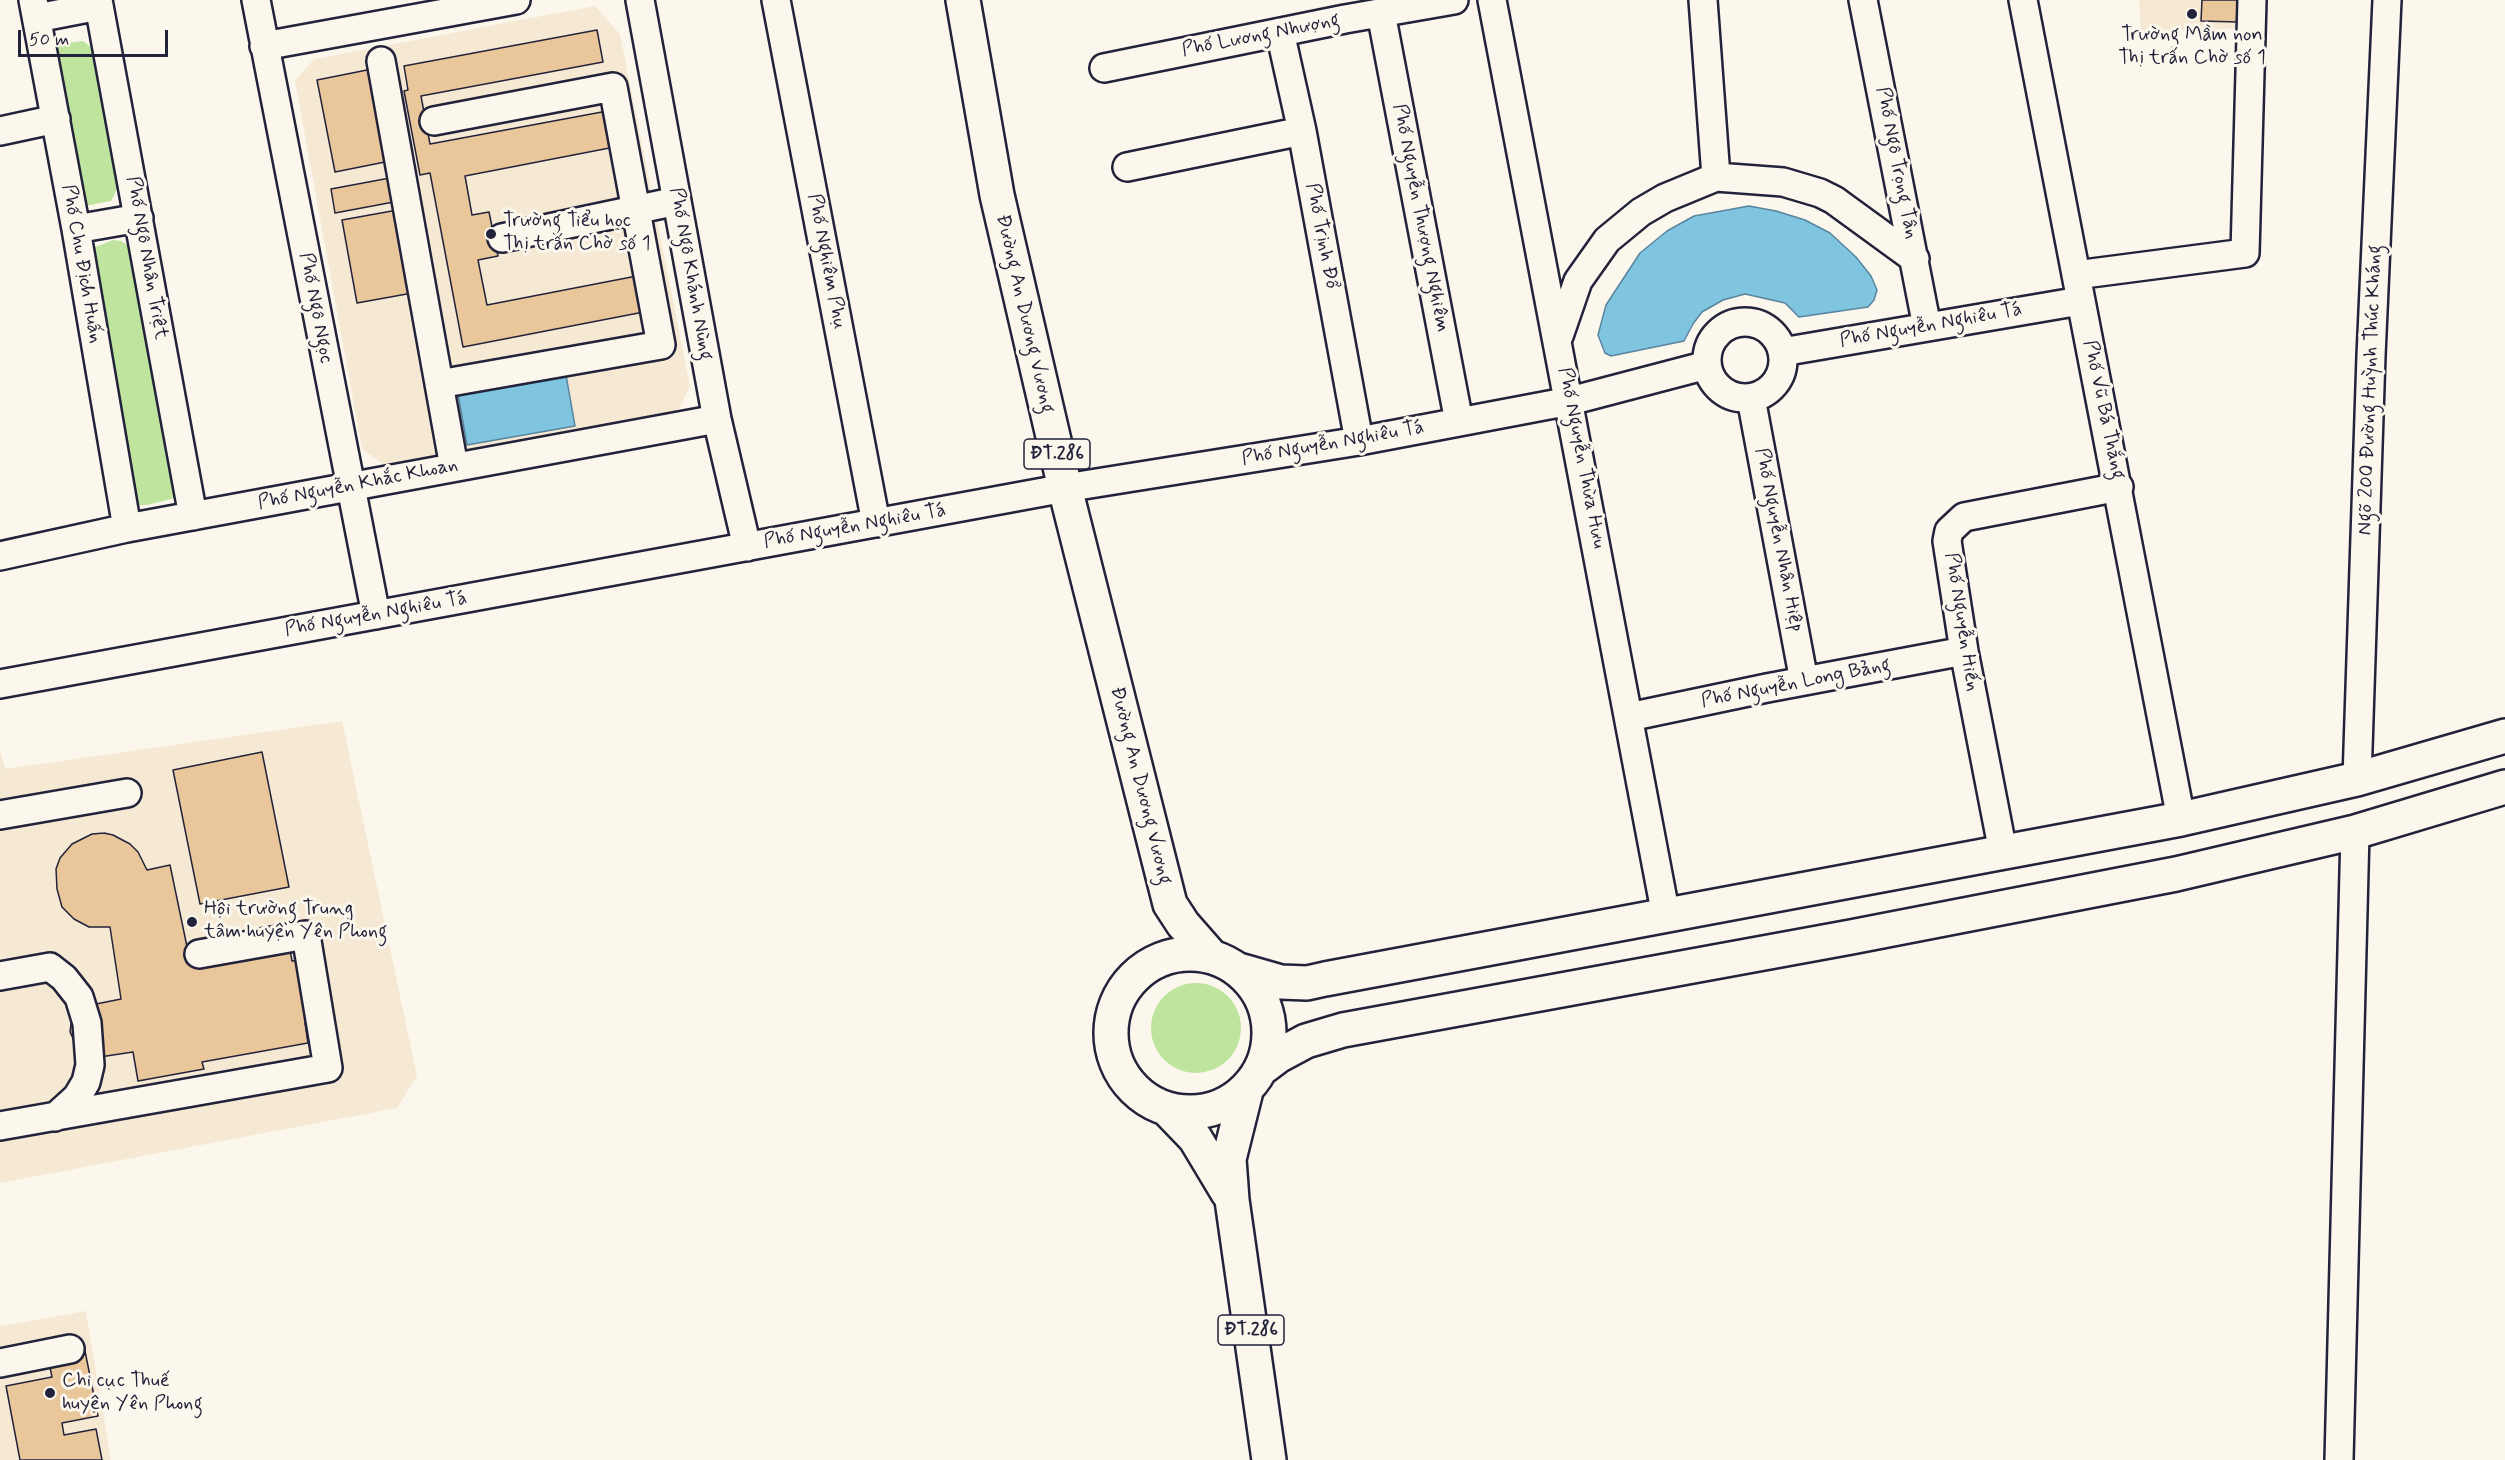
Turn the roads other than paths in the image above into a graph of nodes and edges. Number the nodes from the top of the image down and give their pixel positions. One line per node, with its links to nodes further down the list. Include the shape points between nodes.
1 (256, 0): 19 (street, Phố Ngô Ngọc)
2 (516, 0): 15 (street)
3 (640, 0): 28 (street, Phố Ngô Khánh Nùng)
4 (776, 0): 50 (street, Phố Nghiêm Phụ)
5 (963, 0): 48 (main road, Đường An Dương Vương / ĐT.286, via 997,195)
6 (1454, 0): 17 (street, Phố Lương Nhượng)
7 (1492, 0): 36 (street, Phố Nguyễn Thừa Hưu)
8 (1703, 0): 27 (street)
9 (1863, 0): 33 (street, Phố Ngô Trọng Tân)
10 (2023, 0): 34 (street, Phố Vũ Bá Thắng)
11 (2252, 0): 34 (street, Phố Nguyễn Nghiêu Tá, via 2245,253)
12 (2387, 0): 60 (street, Ngõ 200 Đường Huỳnh Thúc Kháng)
13 (99, 3): 14 (street); 30 (street, Phố Ngô Nhân Triệt)
14 (35, 9): 22 (street, Phố Chu Địch Huấn)
15 (417, 9): 19 (street)
16 (1343, 10): 17 (street, Phố Lương Nhượng); 18 (street, Phố Lương Nhượng)
17 (1382, 13): 43 (street, Phố Nguyễn Thượng Nghiêm)
18 (1281, 32): 21 (street, Phố Lương Nhượng); 25 (street, Phố Trịnh Đổ)
19 (264, 46): 46 (street, Phố Ngô Ngọc)
20 (381, 61): 39 (street)
21 (1104, 68)
22 (56, 119): 24 (street); 31 (street, Phố Chu Địch Huấn)
23 (434, 121): 29 (street, via 613,87)
24 (0, 131)
25 (1302, 131): 26 (street); 44 (street, Phố Trịnh Đổ)
26 (1127, 167)
27 (1716, 177): 33 (street, via 1783,182 1820,193); 36 (street, via 1665,198 1607,240 1578,281)
28 (677, 201): 29 (street); 42 (street, Phố Ngô Khánh Nùng)
29 (636, 209): 32 (street); 39 (street, via 661,345)
30 (139, 218): 31 (street); 49 (street, Phố Ngô Nhân Triệt)
31 (76, 229): 51 (street, Phố Chu Địch Huấn)
32 (502, 238)
33 (1915, 259): 35 (street, Phố Ngô Trọng Tân)
34 (2078, 288): 35 (street, Phố Nguyễn Nghiêu Tá); 47 (street, Phố Vũ Bá Thắng)
35 (1927, 327): 37 (street, Phố Nguyễn Nghiêu Tá)
36 (1558, 339): 41 (street, Phố Nguyễn Thừa Hưu)
37 (1782, 352): 38 (street, via 1778,341 1761,326 1738,322 1711,342); 40 (street, via 1777,382)
38 (1707, 364): 40 (street, via 1722,390); 41 (street, Phố Nguyễn Nghiêu Tá)
39 (439, 384): 45 (street)
40 (1751, 398): 56 (street, Phố Nguyễn Nhân Hiệp)
41 (1570, 401): 43 (street, Phố Nguyễn Nghiêu Tá); 58 (street, Phố Nguyễn Thừa Hưu)
42 (717, 419): 45 (street, Phố Nguyễn Khắc Khoan); 52 (street, Phố Ngô Khánh Nùng)
43 (1459, 422): 44 (street, Phố Nguyễn Nghiêu Tá)
44 (1359, 441): 48 (street, Phố Nguyễn Nghiêu Tá)
45 (454, 467): 46 (street, Phố Nguyễn Khắc Khoan)
46 (350, 486): 49 (street, Phố Nguyễn Khắc Khoan); 54 (street, Phố Ngô Ngọc)
47 (2119, 487): 55 (street, Phố Nguyễn Hiến, via 1964,517 1954,524 1947,542); 64 (street, Phố Vũ Bá Thắng)
48 (1065, 488): 50 (street, Phố Nguyễn Nghiêu Tá); 67 (main road, Đường An Dương Vương / ĐT.286)
49 (193, 516): 51 (street, Phố Nguyễn Khắc Khoan)
50 (876, 523): 52 (street, Phố Nguyễn Nghiêu Tá)
51 (127, 528): 53 (street, Phố Nguyễn Khắc Khoan)
52 (747, 547): 54 (street, Phố Nguyễn Nghiêu Tá)
53 (0, 556)
54 (376, 615): 57 (street, Phố Nguyễn Nghiêu Tá)
55 (1964, 651): 56 (street, Phố Nguyễn Long Bảng); 66 (street, Phố Nguyễn Hiến)
56 (1804, 681): 58 (street, Phố Nguyễn Long Bảng)
57 (0, 684)
58 (1629, 717): 68 (street, Phố Nguyễn Thừa Hưu)
59 (2505, 736): 60 (main road)
60 (2358, 779): 64 (main road)
61 (2505, 787): 65 (main road)
62 (127, 793): 63 (street)
63 (0, 815)
64 (2181, 819): 66 (main road)
65 (2355, 832): 73 (main road, via 2176,874 1343,1030 1306,1041 1278,1056); 81 (street)
66 (2003, 852): 68 (main road)
67 (1170, 904): 70 (main road, Đường An Dương Vương / ĐT.286, via 1183,924); 72 (main road, Đường An Dương Vương / ĐT.286)
68 (1666, 916): 70 (main road, via 1307,983 1267,980)
69 (199, 954): 75 (street, via 306,935 328,1068)
70 (1225, 963): 72 (main road, ĐT.286, via 1191,953 1151,963); 73 (main road, ĐT.286, via 1256,988 1266,1007 1269,1048)
71 (0, 976): 75 (street, via 50,967 79,997 87,1023 90,1065 78,1097)
72 (1134, 976): 74 (main road, ĐT.286, via 1114,1012 1113,1053 1125,1079 1144,1099)
73 (1254, 1079): 74 (main road, ĐT.286, via 1224,1106 1197,1113); 77 (main road, ĐT.286, via 1229,1159)
74 (1169, 1111): 77 (main road, ĐT.286, via 1195,1138)
75 (55, 1117): 76 (street)
76 (0, 1126)
77 (1232, 1200): 80 (main road, ĐT.286)
78 (70, 1349): 79 (street)
79 (0, 1363)
80 (1269, 1460)
81 (2339, 1460)

